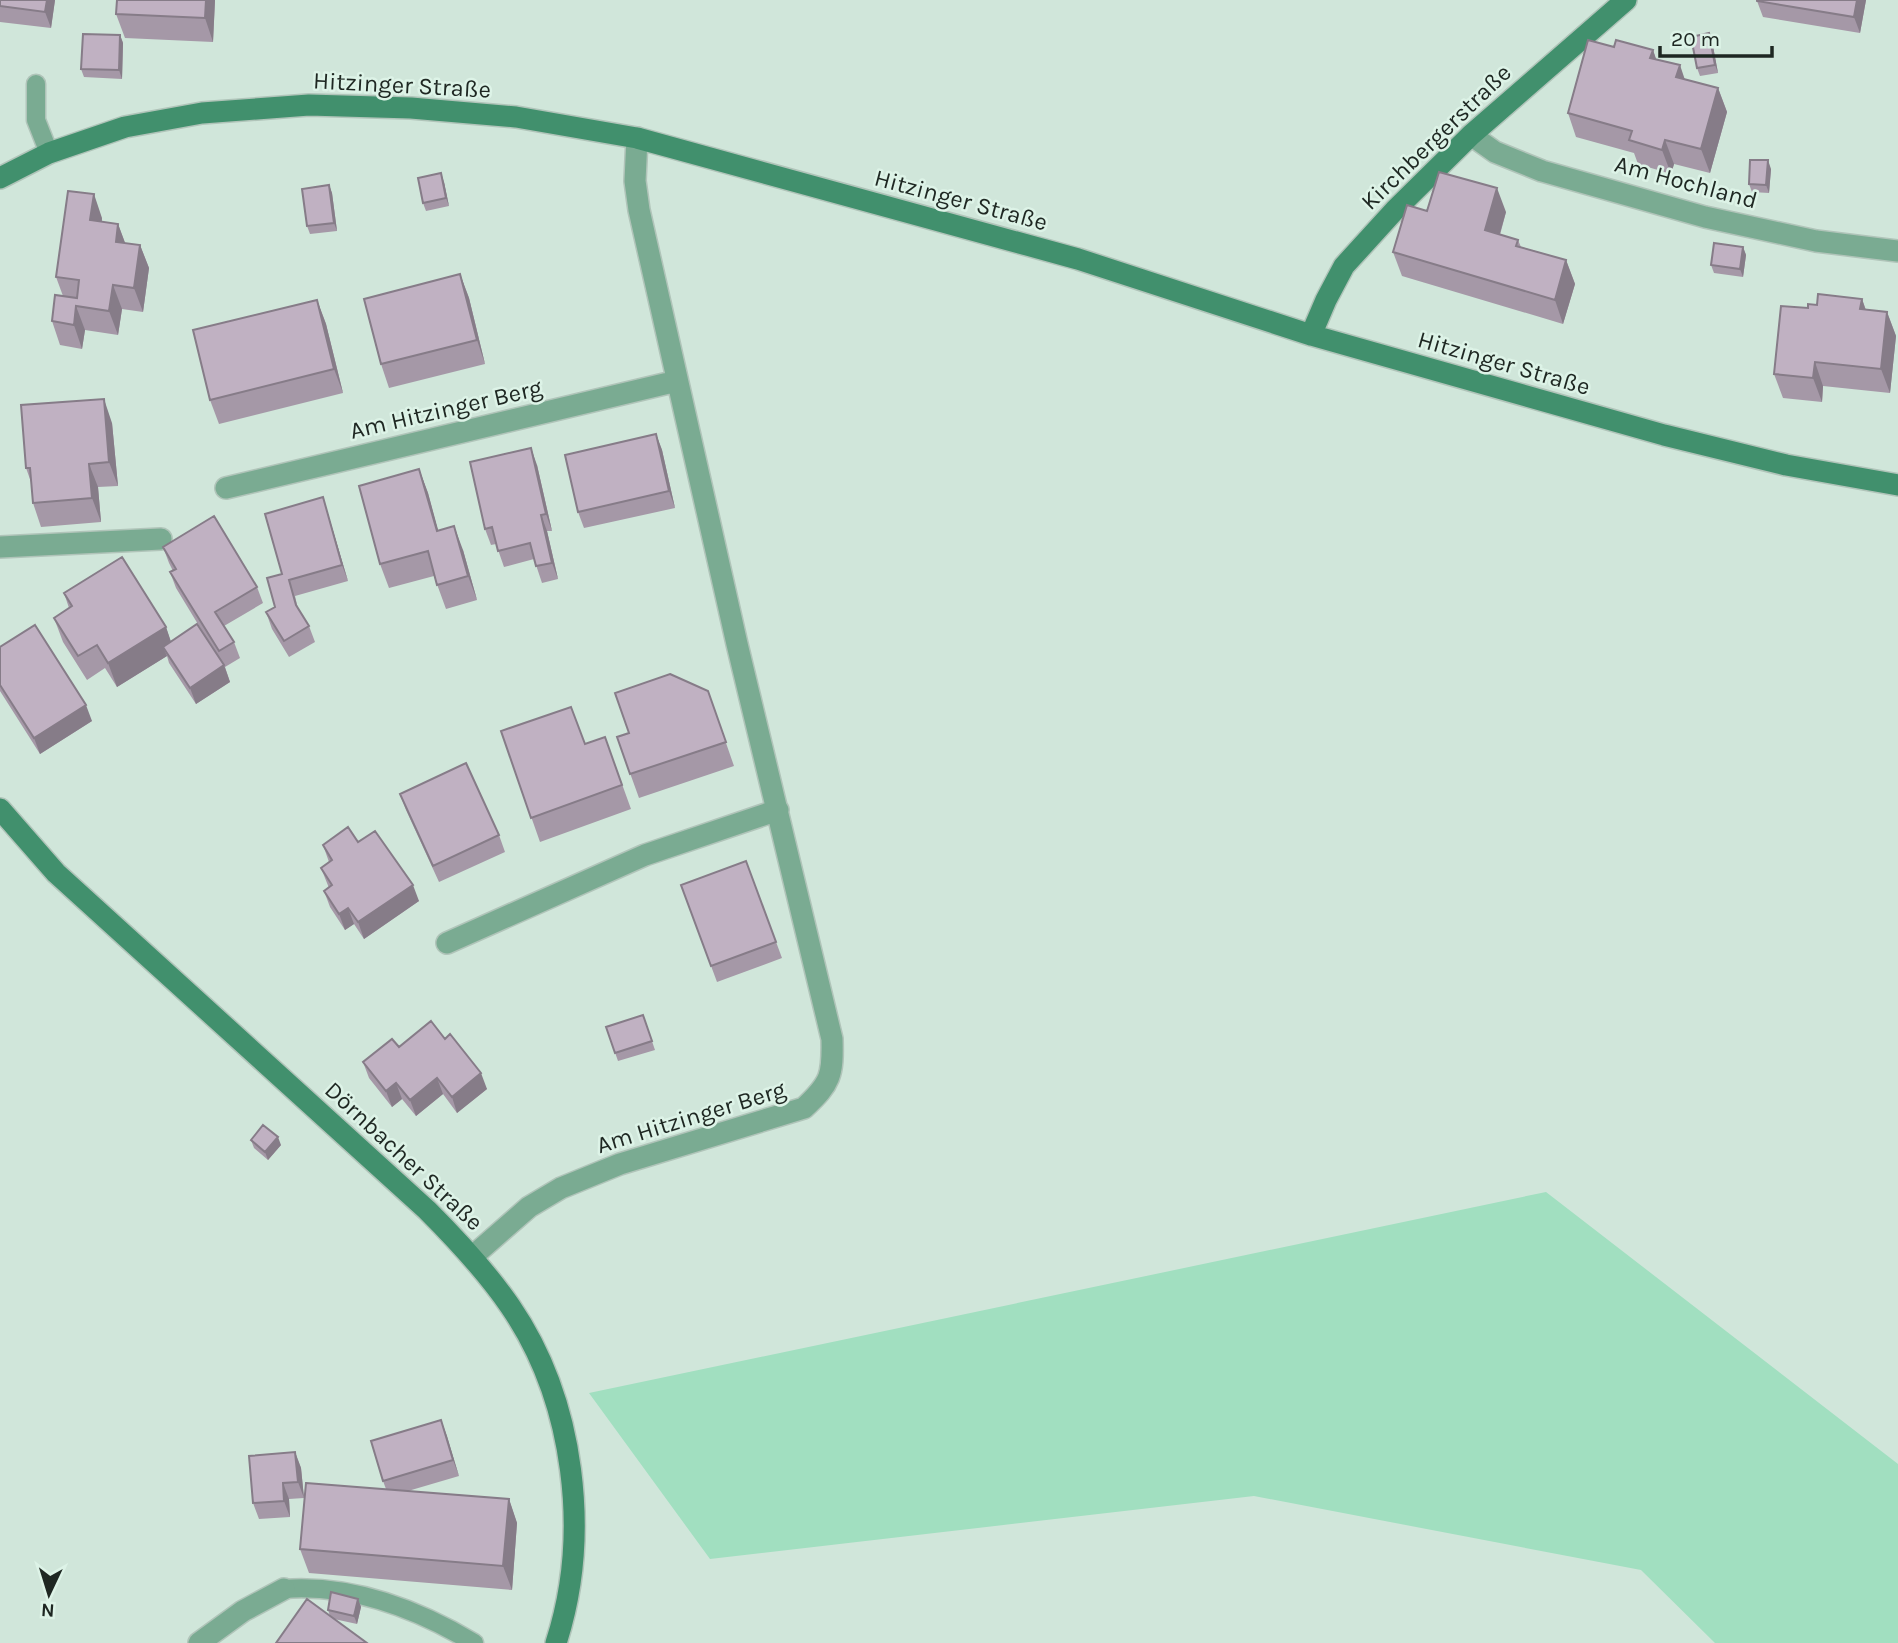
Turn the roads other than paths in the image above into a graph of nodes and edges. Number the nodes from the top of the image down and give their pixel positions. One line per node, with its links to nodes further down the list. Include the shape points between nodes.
1 (1626, 0): 3 (street, Kirchbergerstraße)
2 (36, 84): 5 (lane, via 36,120)
3 (1471, 135): 7 (street, Am Hochland, via 1495,152 1542,171 1705,217 1816,241); 8 (street, Kirchbergerstraße, via 1344,267)
4 (637, 138): 5 (street, Hitzinger Straße, via 516,117 309,105 189,115 125,127); 8 (street, Hitzinger Straße, via 1077,259); 9 (street, Am Hitzinger Berg, via 639,210)
5 (48, 153): 6 (street, Hitzinger Straße)
6 (0, 178)
7 (1898, 251)
8 (1311, 335): 10 (street, Hitzinger Straße, via 1664,435 1786,465)
9 (677, 381): 11 (street, Am Hitzinger Berg); 15 (street, Am Hitzinger Berg)
10 (1898, 485)
11 (226, 488)
12 (161, 539): 13 (street)
13 (0, 547)
14 (0, 809): 17 (street, Dörnbacher Straße, via 56,873)
15 (778, 810): 16 (street, via 645,855); 17 (street, Am Hitzinger Berg, via 832,1039 833,1066 824,1090 804,1108 620,1164 561,1188 528,1207)
16 (447, 943)
17 (472, 1256): 21 (street, Dörnbacher Straße, via 511,1307 539,1357 560,1416 573,1482 573,1555)
18 (284, 1589): 19 (street); 20 (lane, via 310,1587 373,1598)
19 (199, 1643)
20 (474, 1643)
21 (556, 1643)

